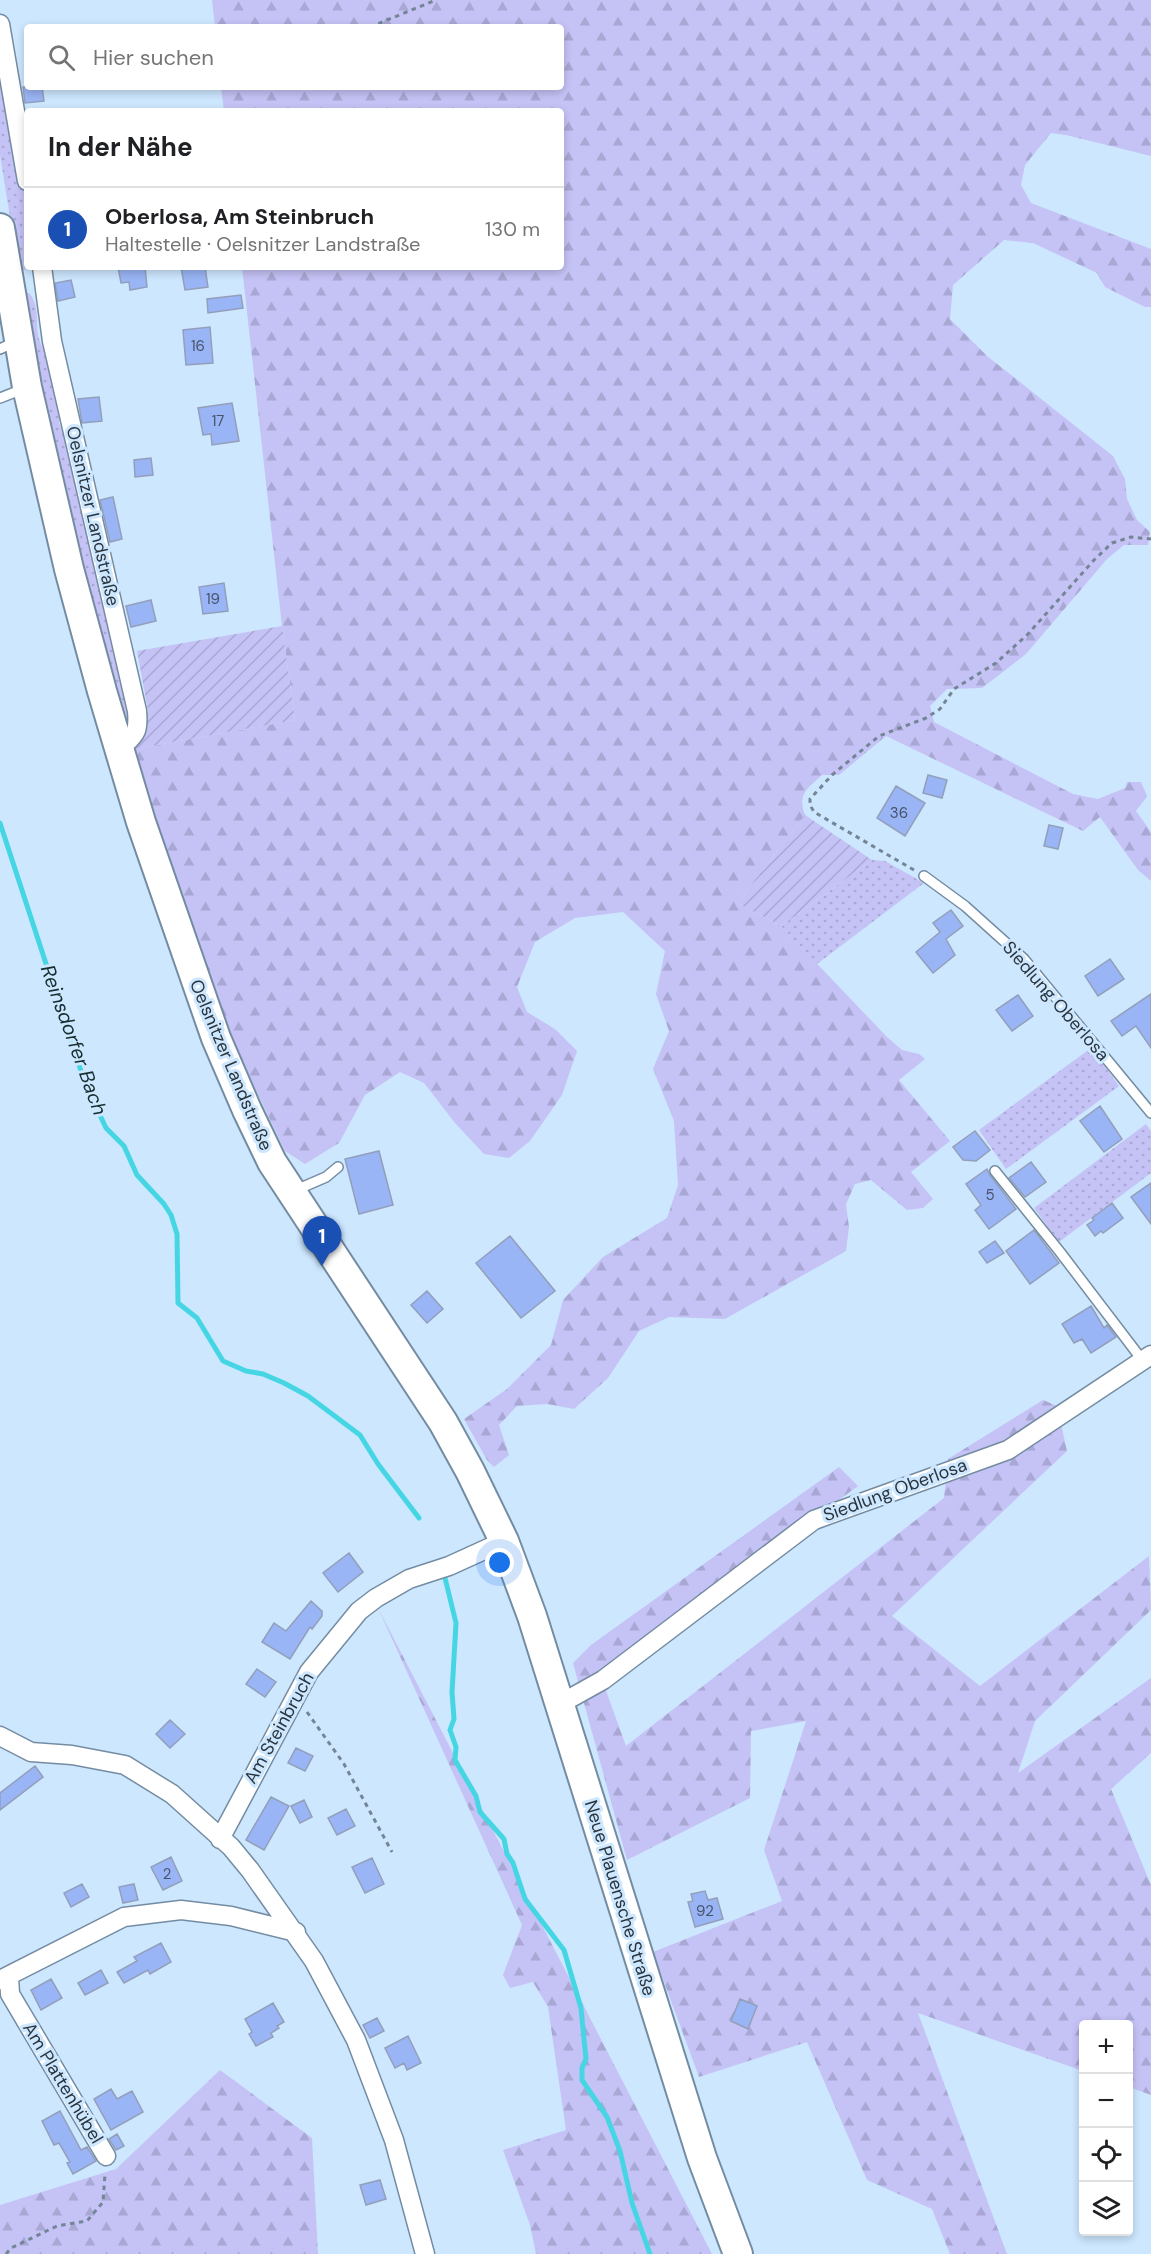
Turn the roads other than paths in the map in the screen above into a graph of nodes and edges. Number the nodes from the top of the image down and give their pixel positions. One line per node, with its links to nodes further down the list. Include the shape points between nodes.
1 (0, 24): 2 (street)
2 (24, 164)
3 (0, 228): 5 (main road, Oelsnitzer Landstraße)
4 (42, 272): 5 (street, Oelsnitzer Landstraße); 9 (street, Oelsnitzer Landstraße, via 52,341 137,711 135,734)
5 (10, 285): 6 (main road, Oelsnitzer Landstraße)
6 (9, 344): 7 (main road, Oelsnitzer Landstraße)
7 (27, 387): 8 (lane); 9 (main road, Oelsnitzer Landstraße, via 69,569)
8 (0, 398)
9 (119, 750): 14 (main road, Oelsnitzer Landstraße, via 216,1038 246,1110)
10 (924, 876): 11 (lane, Siedlung Oberlosa, via 965,906 1024,959)
11 (1151, 1113)
12 (338, 1167): 14 (lane, via 326,1177)
13 (994, 1171): 15 (lane)
14 (291, 1192): 16 (main road, Oelsnitzer Landstraße, via 442,1422)
15 (1147, 1358): 17 (street, Siedlung Oberlosa, via 1008,1449 814,1520 603,1680)
16 (504, 1541): 17 (main road, Neue Plauensche Straße); 19 (street, Am Steinbruch, via 410,1579 358,1611 309,1672)
17 (560, 1704): 24 (main road, Neue Plauensche Straße, via 699,2147)
18 (0, 1736): 19 (street, via 31,1752 72,1755 125,1766 172,1794)
19 (220, 1839): 20 (street, via 250,1870)
20 (296, 1932): 21 (street, Am Plattenhübel, via 231,1916 181,1910 124,1917); 23 (street, via 356,2040 394,2140)
21 (4, 1978): 22 (street, Am Plattenhübel)
22 (106, 2156)
23 (425, 2254)
24 (738, 2254)

